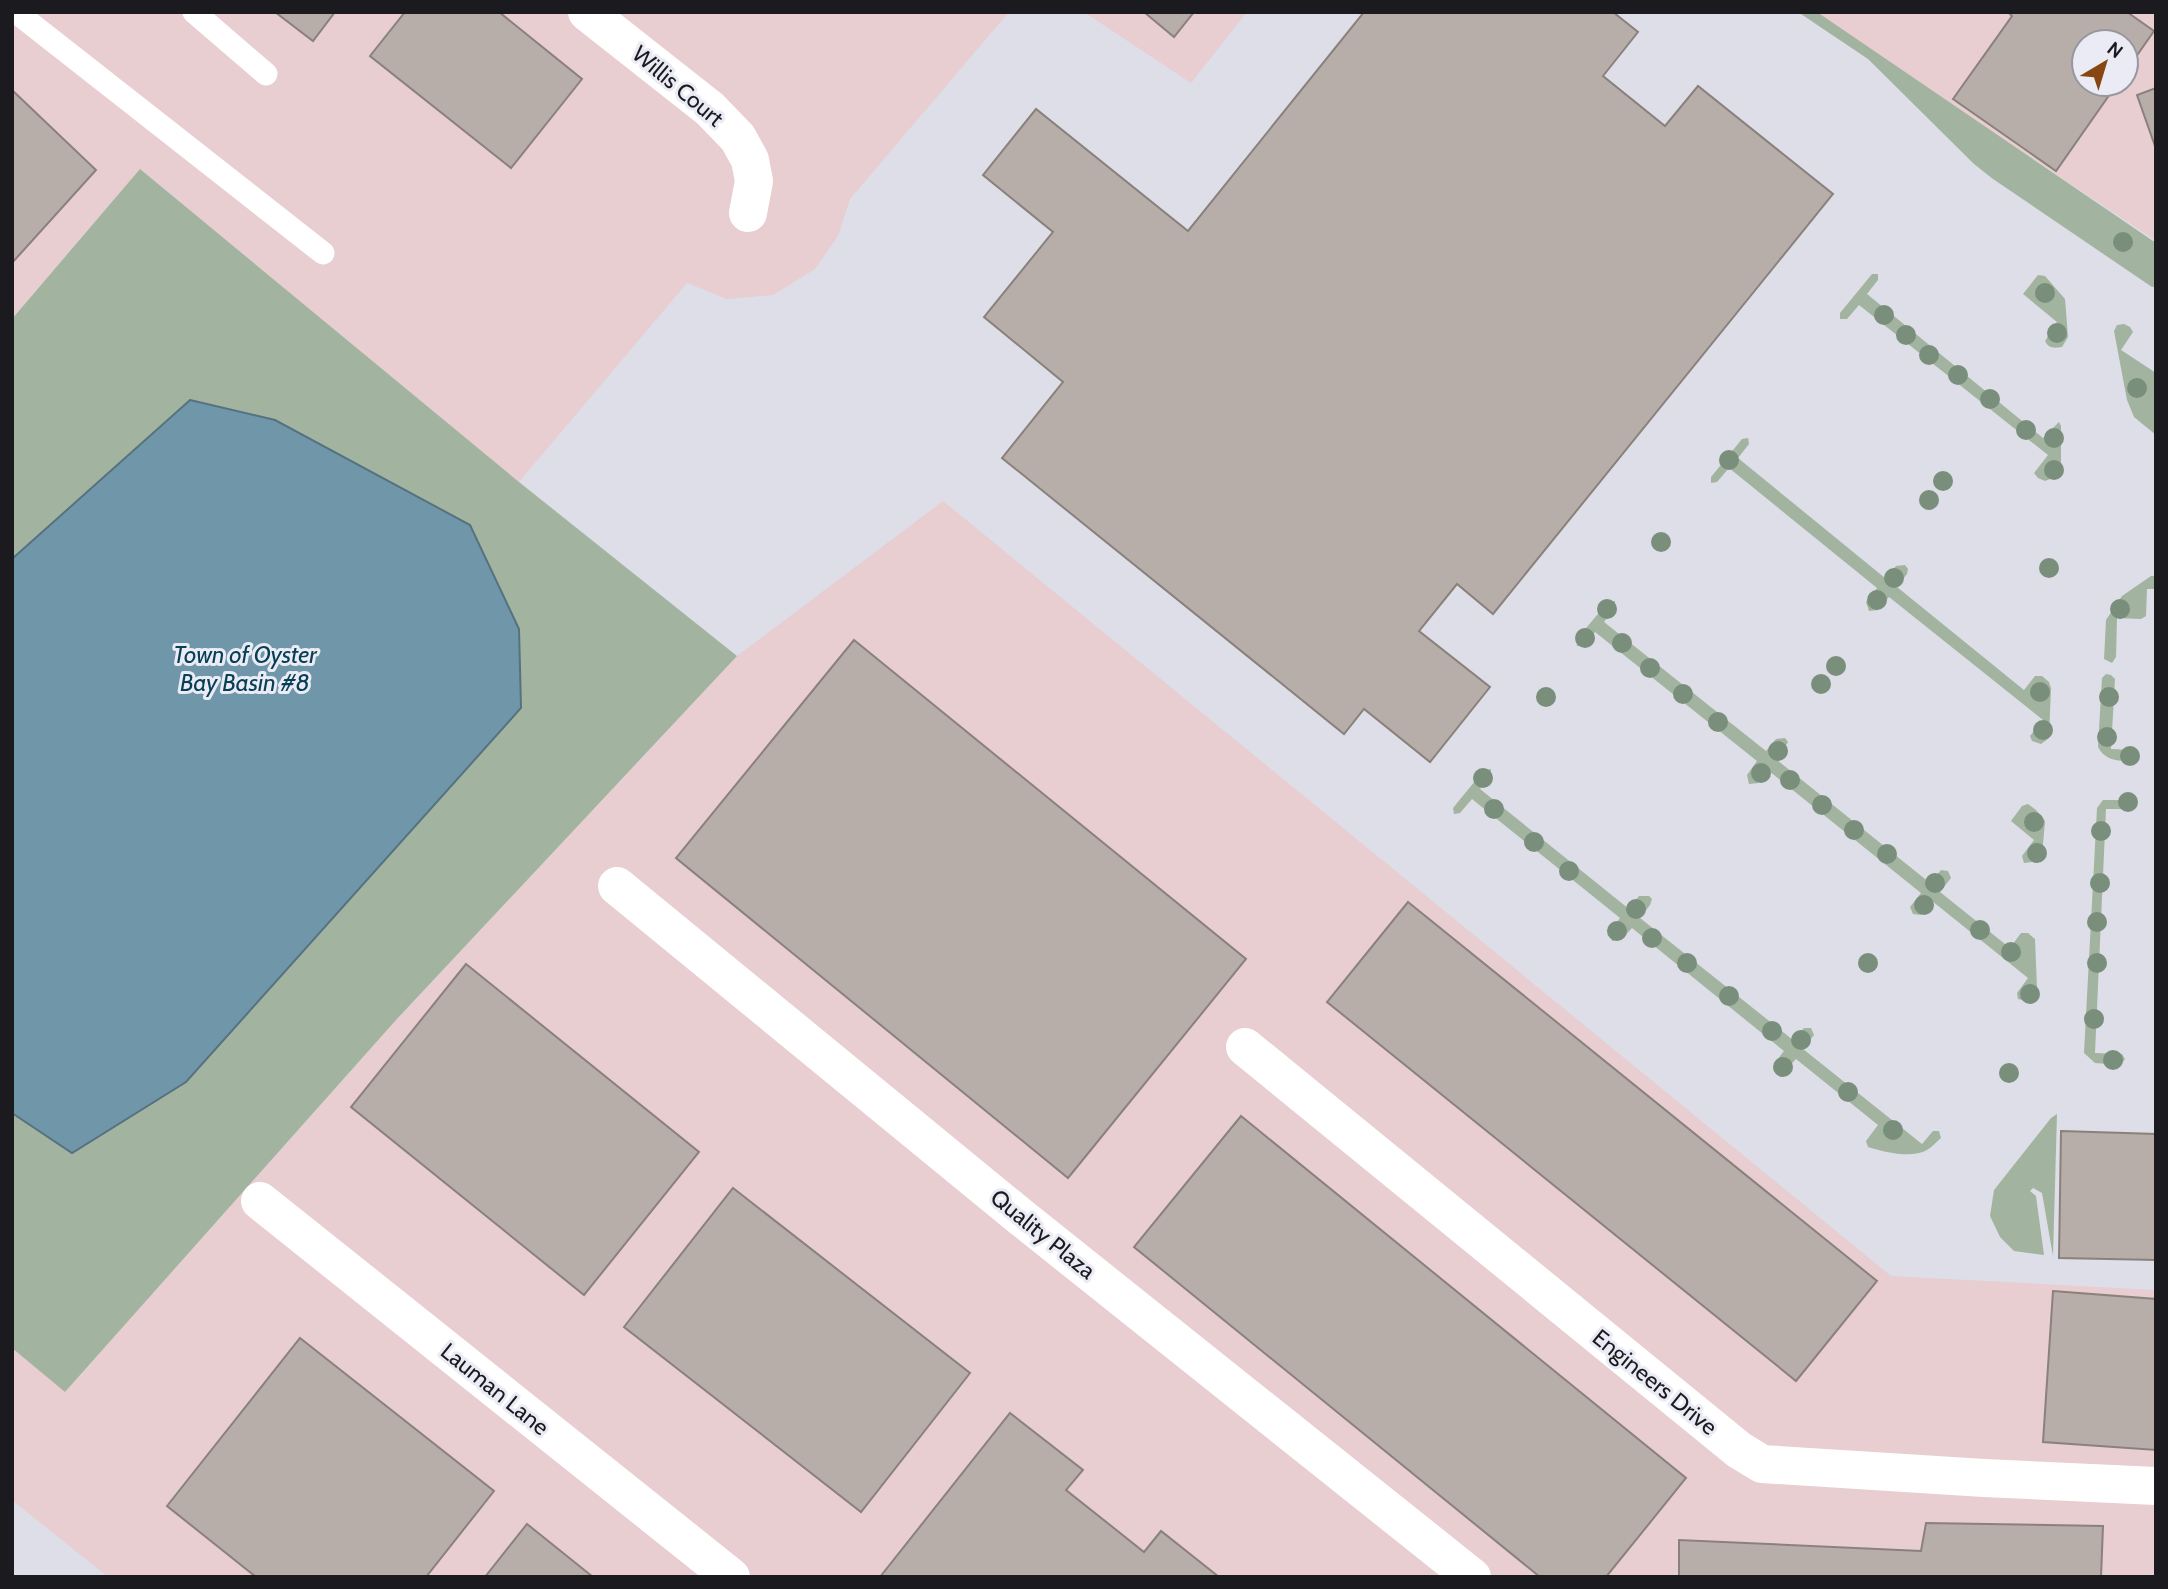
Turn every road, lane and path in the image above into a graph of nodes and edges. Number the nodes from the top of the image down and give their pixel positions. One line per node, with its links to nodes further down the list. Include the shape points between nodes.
1 (16, 12): 6 (lane)
2 (194, 12): 4 (lane)
3 (587, 12): 5 (street, Willis Court, via 710,109 738,138 750,160 754,181)
4 (266, 74)
5 (748, 213)
6 (323, 253)
7 (617, 886): 12 (street, Quality Plaza, via 1022,1218)
8 (1245, 1047): 10 (street, Engineers Drive, via 1739,1450 1762,1464)
9 (260, 1201): 11 (street, Lauman Lane)
10 (2156, 1486)
11 (731, 1577)
12 (1472, 1577)

